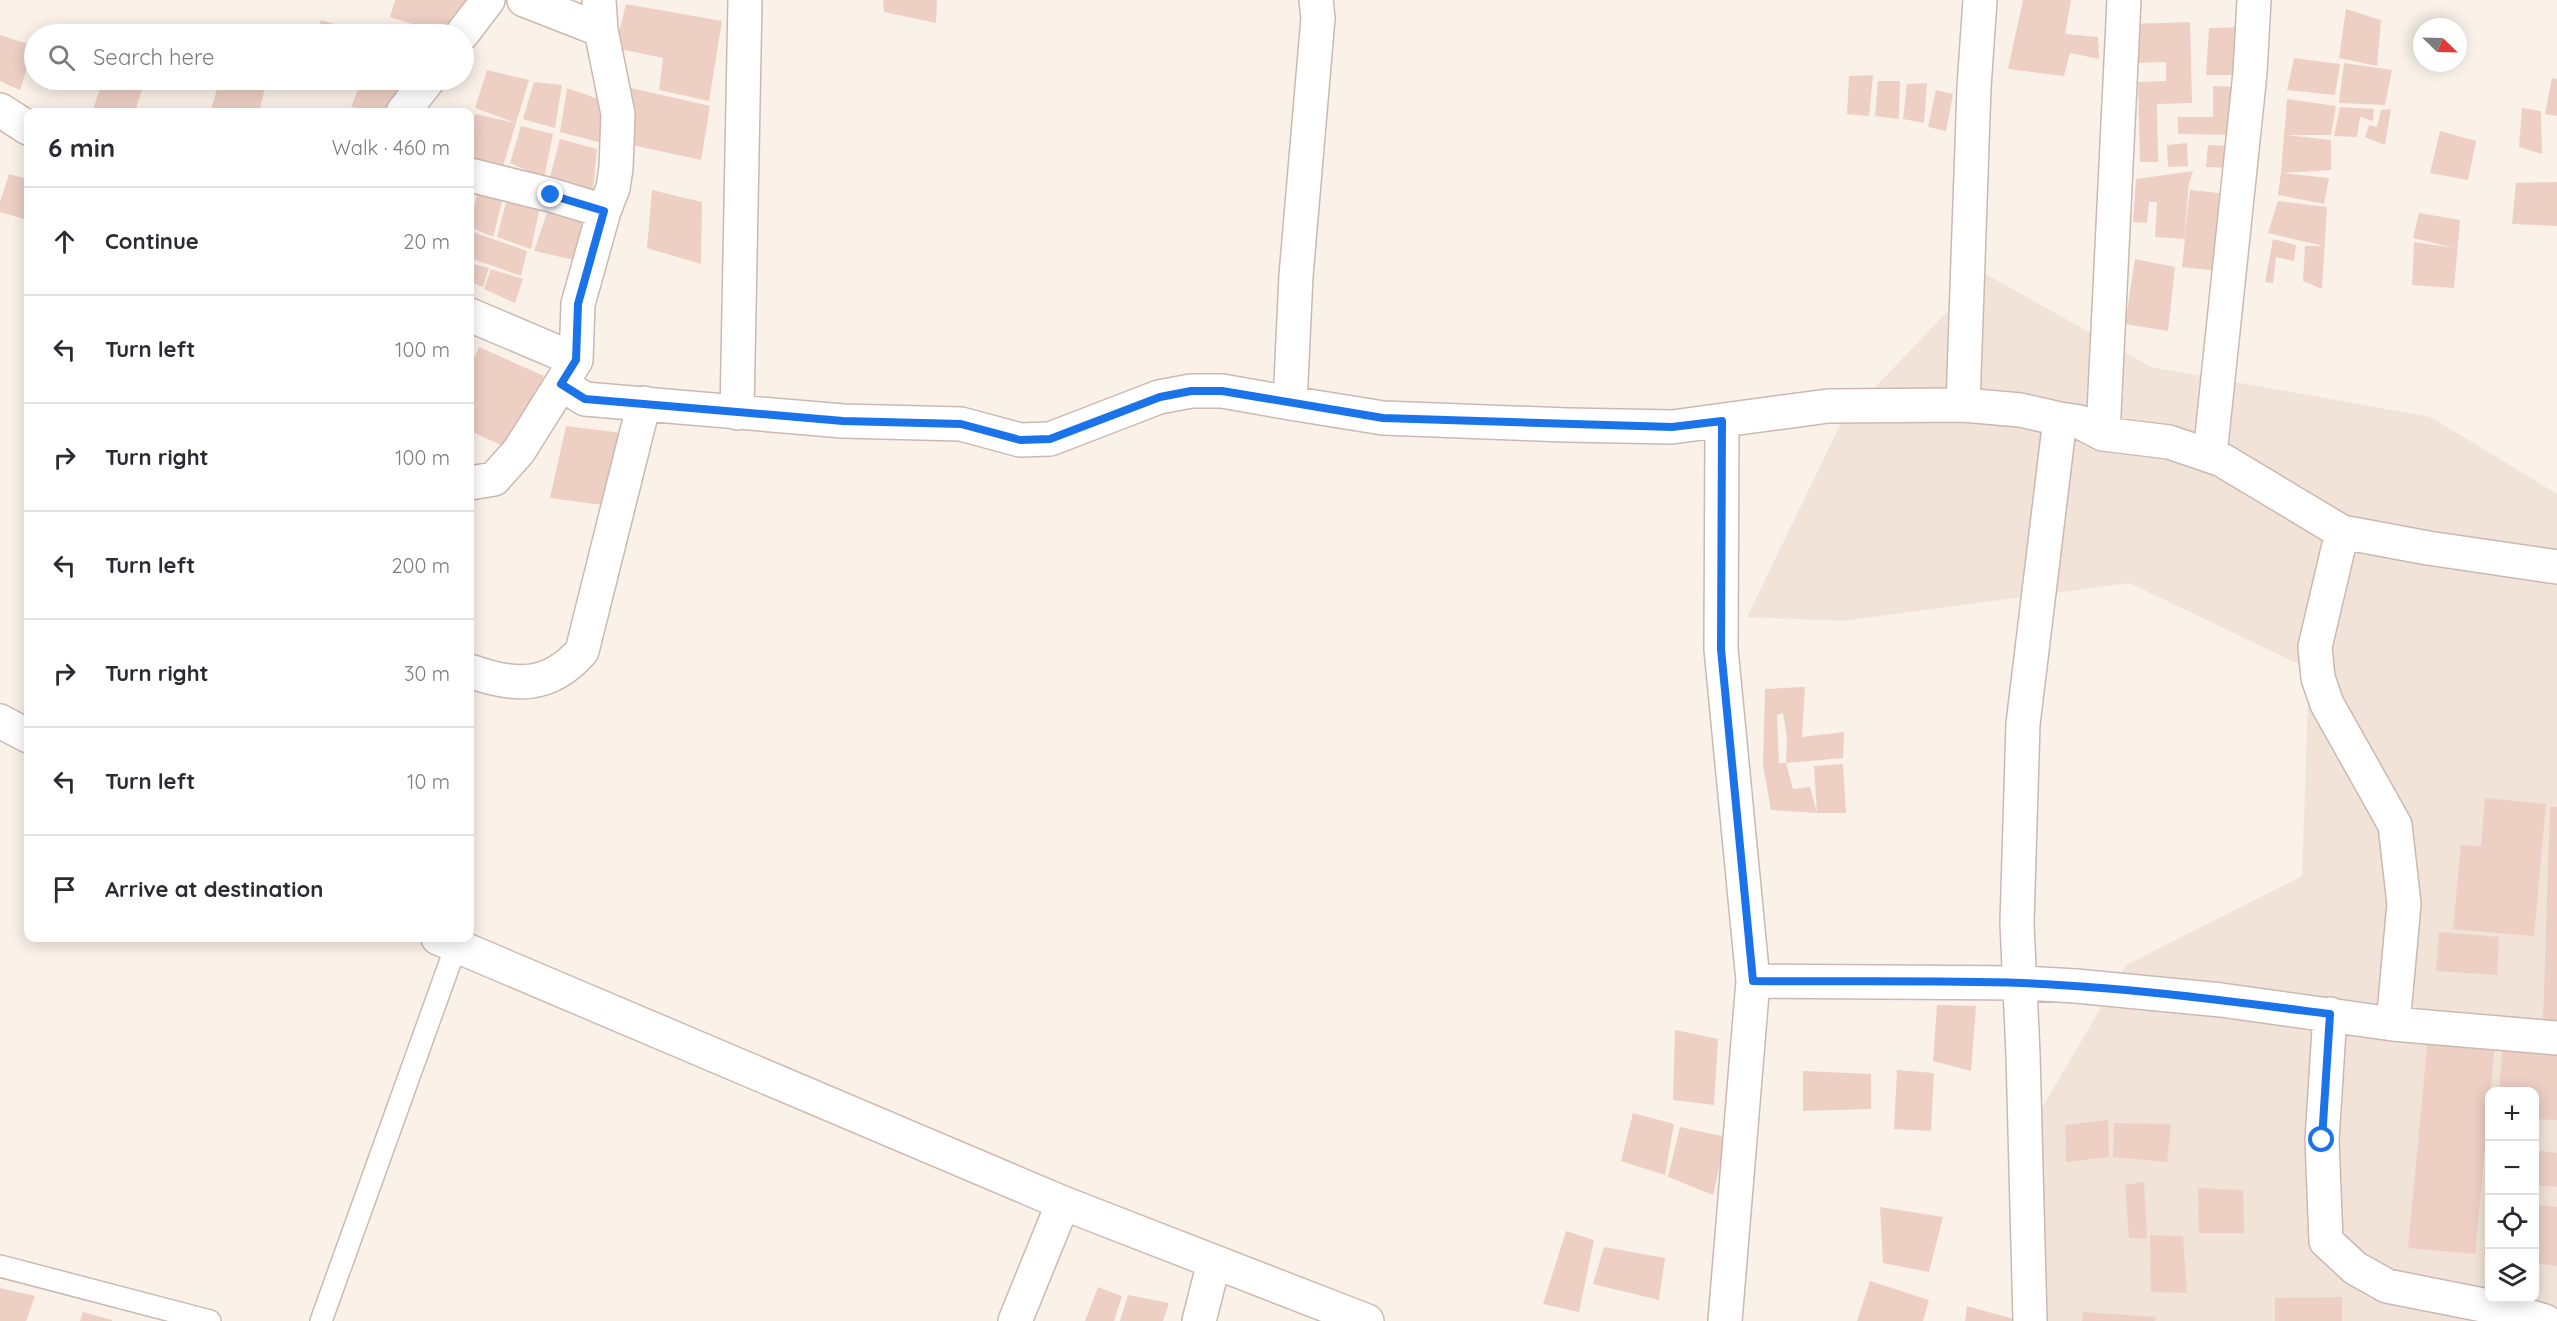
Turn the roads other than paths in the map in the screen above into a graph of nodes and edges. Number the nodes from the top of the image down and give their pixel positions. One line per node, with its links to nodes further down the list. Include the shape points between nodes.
1 (488, 0): 9 (street)
2 (524, 0): 8 (street)
3 (746, 0): 21 (street)
4 (1316, 0): 19 (street, via 1318,18 1296,276)
5 (1980, 0): 20 (street)
6 (2124, 0): 24 (street)
7 (2254, 0): 25 (street, via 2250,73)
8 (600, 15): 15 (street, via 618,114 614,178)
9 (470, 24)
10 (420, 90): 11 (street)
11 (406, 108)
12 (0, 110): 13 (street)
13 (24, 125)
14 (474, 177): 15 (street)
15 (604, 211): 17 (street, via 578,304)
16 (474, 317): 17 (street)
17 (568, 372): 18 (street, via 585,399); 26 (street, via 519,451 494,479)
18 (644, 403): 21 (street); 29 (street, via 582,651 573,662 542,680 495,680)
19 (1290, 403): 21 (street, via 1222,391 1191,391 1160,397 1050,439 1020,440 961,424); 23 (street, via 1383,418 1449,421 1672,427)
20 (1963, 405): 22 (street, via 2020,410); 23 (street, via 1828,406)
21 (737, 413)
22 (2060, 419): 24 (street, via 2080,422); 34 (street, via 2023,724 2017,923)
23 (1722, 421): 33 (street, via 1721,649)
24 (2103, 434): 25 (street, via 2169,442)
25 (2210, 456): 27 (street, via 2300,504)
26 (474, 482)
27 (2342, 532): 28 (street); 36 (street, via 2315,647 2318,678 2327,705 2395,825 2404,904)
28 (2557, 567)
29 (474, 672)
30 (0, 721): 31 (street)
31 (24, 734)
32 (447, 942): 38 (street); 42 (lane)
33 (1753, 981): 34 (street); 46 (street)
34 (2021, 983): 35 (street, via 2157,993); 47 (street)
35 (2330, 1014): 36 (street); 48 (street, via 2322,1140 2326,1241 2355,1268 2387,1286)
36 (2393, 1024): 37 (street)
37 (2557, 1038)
38 (1063, 1203): 39 (street); 43 (street)
39 (1214, 1262): 44 (street); 45 (street)
40 (0, 1266): 41 (lane)
41 (210, 1321)
42 (321, 1321)
43 (1015, 1321)
44 (1199, 1321)
45 (1366, 1321)
46 (1725, 1321)
47 (2030, 1321)
48 (2545, 1321)

